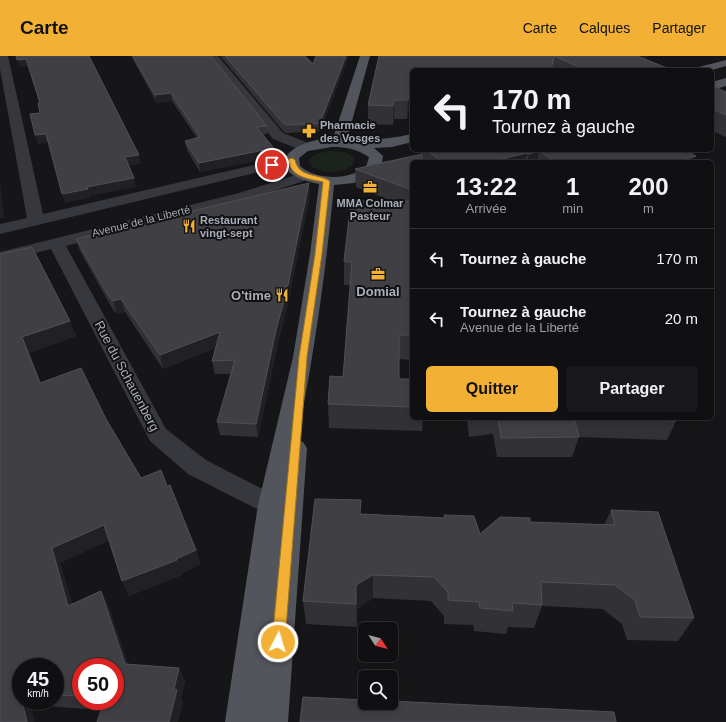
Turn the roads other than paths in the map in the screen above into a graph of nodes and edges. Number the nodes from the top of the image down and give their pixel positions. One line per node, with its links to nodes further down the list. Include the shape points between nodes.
1 (3, 56): 17 (street)
2 (212, 56): 11 (street, via 278,136)
3 (365, 56): 9 (main road)
4 (726, 63): 5 (main road)
5 (707, 68)
6 (726, 82): 7 (main road)
7 (714, 85)
8 (410, 138): 10 (main road)
9 (339, 142): 10 (main road); 11 (main road)
10 (360, 146): 14 (main road, via 376,156)
11 (306, 147): 12 (main road)
12 (292, 160): 15 (main road, via 293,168); 17 (street, Avenue de la Liberté)
13 (410, 162): 14 (main road)
14 (373, 169): 16 (main road, via 354,178)
15 (305, 176): 16 (main road); 19 (street, Avenue de la Liberté, via 244,196)
16 (326, 181): 21 (main road, via 319,254)
17 (36, 220): 18 (street, Avenue de la Liberté)
18 (0, 229)
19 (56, 243): 20 (street, Avenue de la Liberté); 22 (street, Rue du Schauenberg, via 158,435 197,467)
20 (0, 256)
21 (303, 357): 22 (main road); 24 (main road)
22 (271, 505): 23 (main road)
23 (242, 722)
24 (272, 722)

